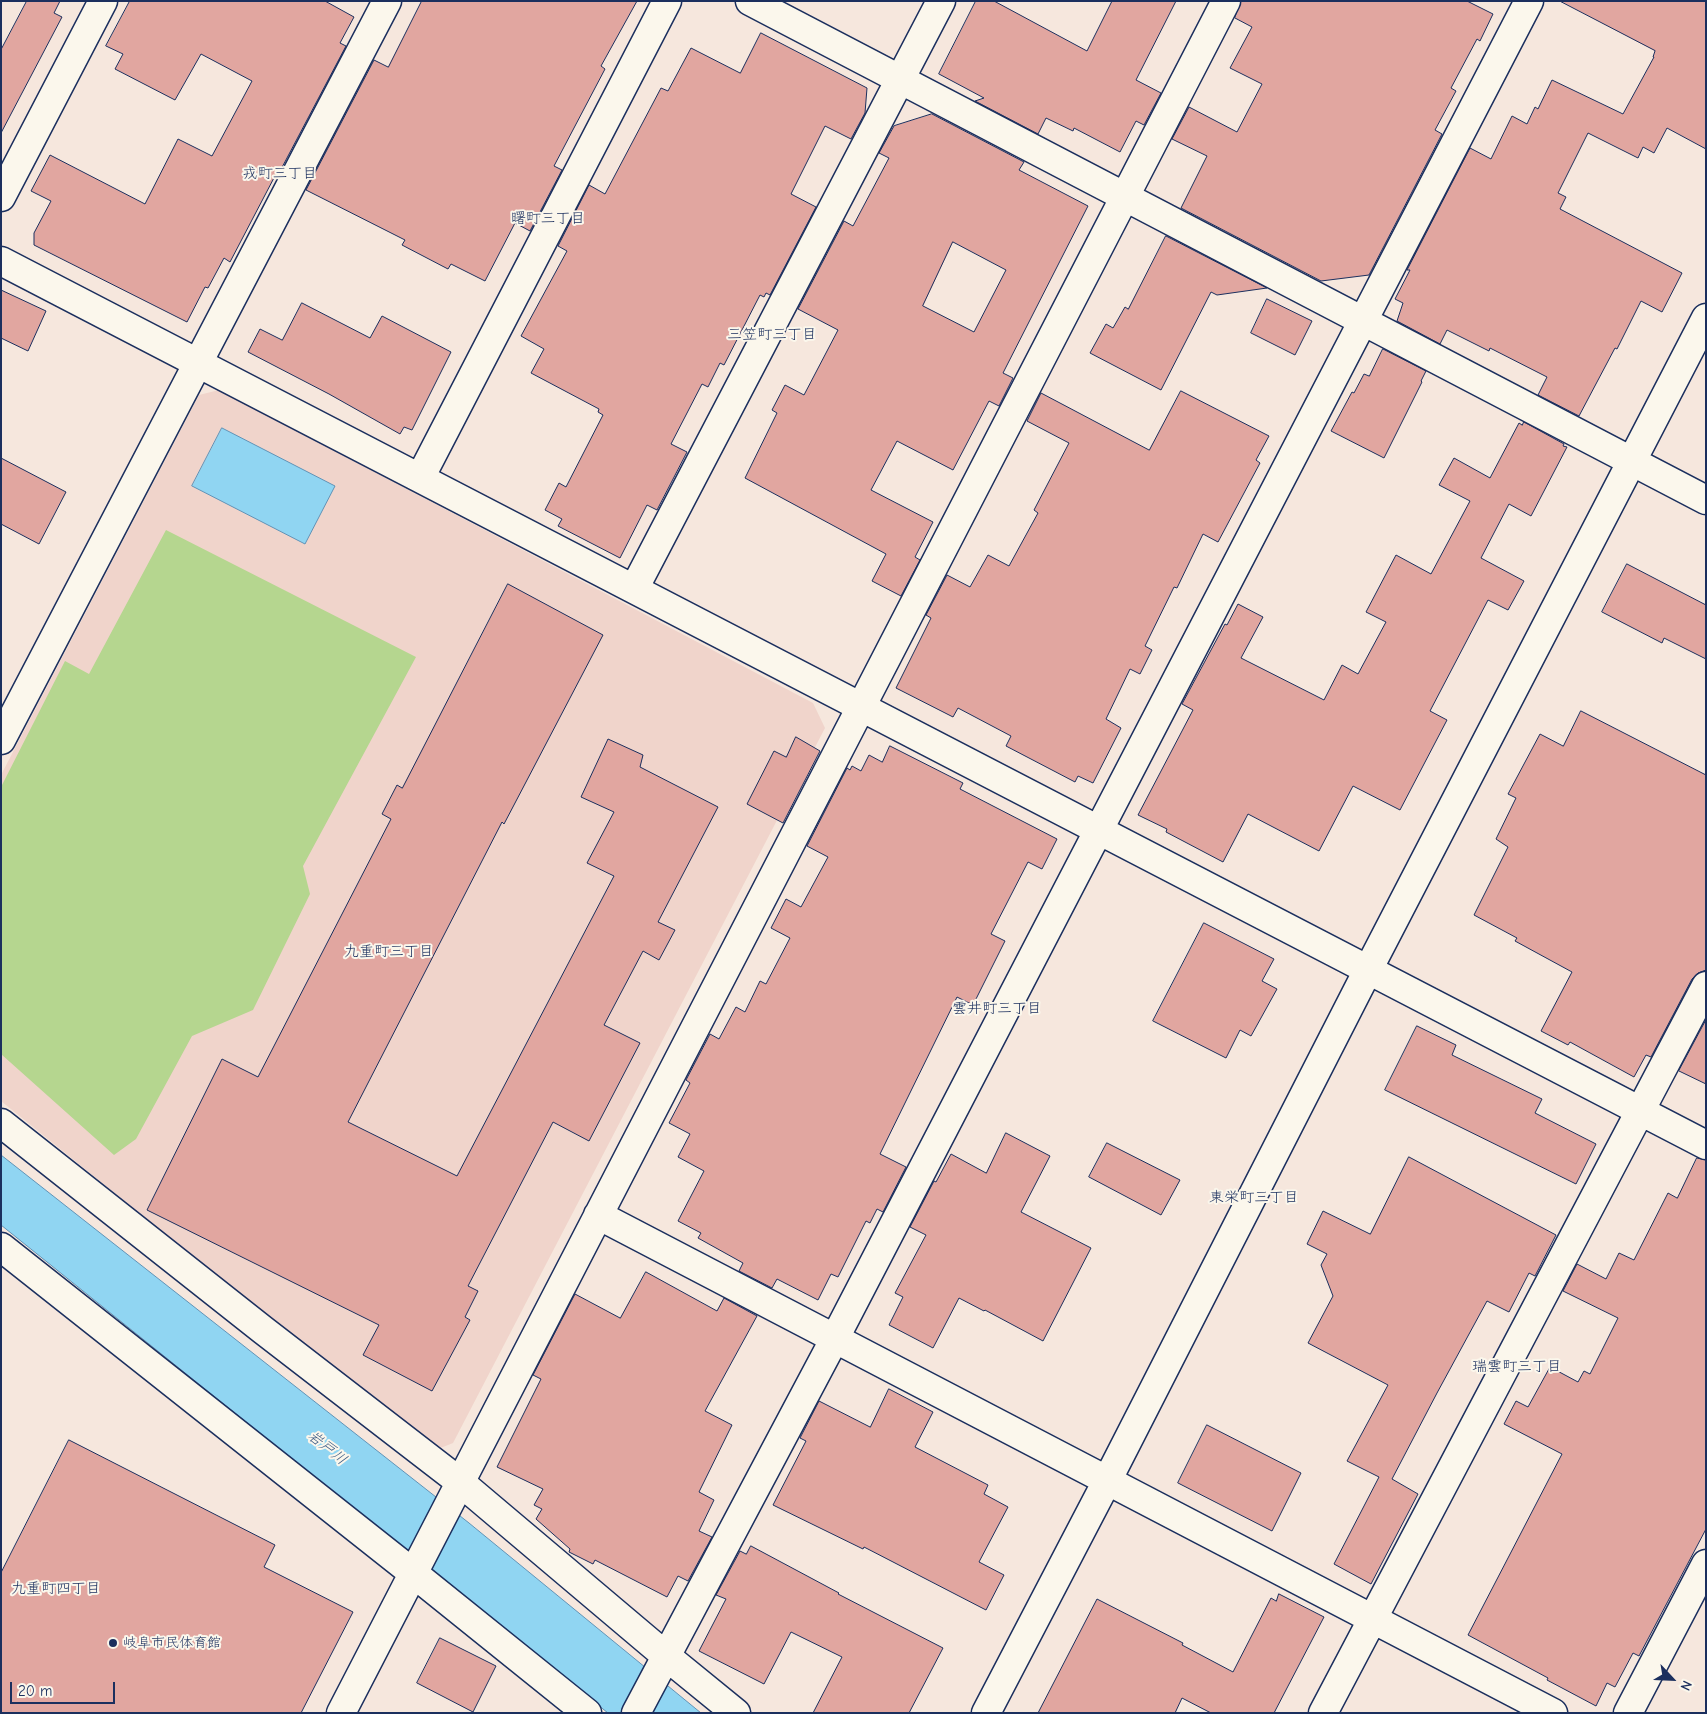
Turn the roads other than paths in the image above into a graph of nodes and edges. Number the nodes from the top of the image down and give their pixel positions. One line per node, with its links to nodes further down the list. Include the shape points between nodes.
1 (103, 1): 9 (street)
2 (386, 1): 14 (street)
3 (667, 1): 16 (street)
4 (750, 1): 8 (street)
5 (941, 1): 8 (street)
6 (1226, 1): 10 (street)
7 (1530, 1): 13 (street)
8 (900, 79): 10 (street); 18 (street)
9 (1, 197)
10 (1125, 197): 13 (street); 19 (street)
11 (1, 261): 14 (street)
12 (1706, 318): 15 (street)
13 (1362, 320): 15 (street); 21 (street)
14 (198, 363): 16 (street); 20 (street)
15 (1632, 462): 17 (street); 22 (street)
16 (420, 478): 18 (street)
17 (1706, 500)
18 (634, 589): 19 (street)
19 (861, 707): 21 (street); 27 (street)
20 (1, 740)
21 (1099, 830): 22 (street); 29 (street)
22 (1368, 970): 24 (street); 30 (street)
23 (1706, 986): 24 (street)
24 (1641, 1112): 26 (street); 34 (street)
25 (1, 1123): 31 (street, via 263,1330)
26 (1706, 1145)
27 (598, 1215): 29 (street); 31 (street)
28 (1, 1247): 33 (street)
29 (835, 1338): 30 (street); 35 (street)
30 (1108, 1481): 34 (street); 40 (street)
31 (455, 1492): 33 (street); 35 (street)
32 (1706, 1564): 43 (street)
33 (416, 1568): 36 (street); 37 (street)
34 (1372, 1619): 41 (street); 42 (street)
35 (662, 1662): 38 (street); 39 (street)
36 (341, 1713)
37 (586, 1713)
38 (636, 1713)
39 (736, 1713)
40 (986, 1713)
41 (1323, 1713)
42 (1552, 1713)
43 (1628, 1713)

